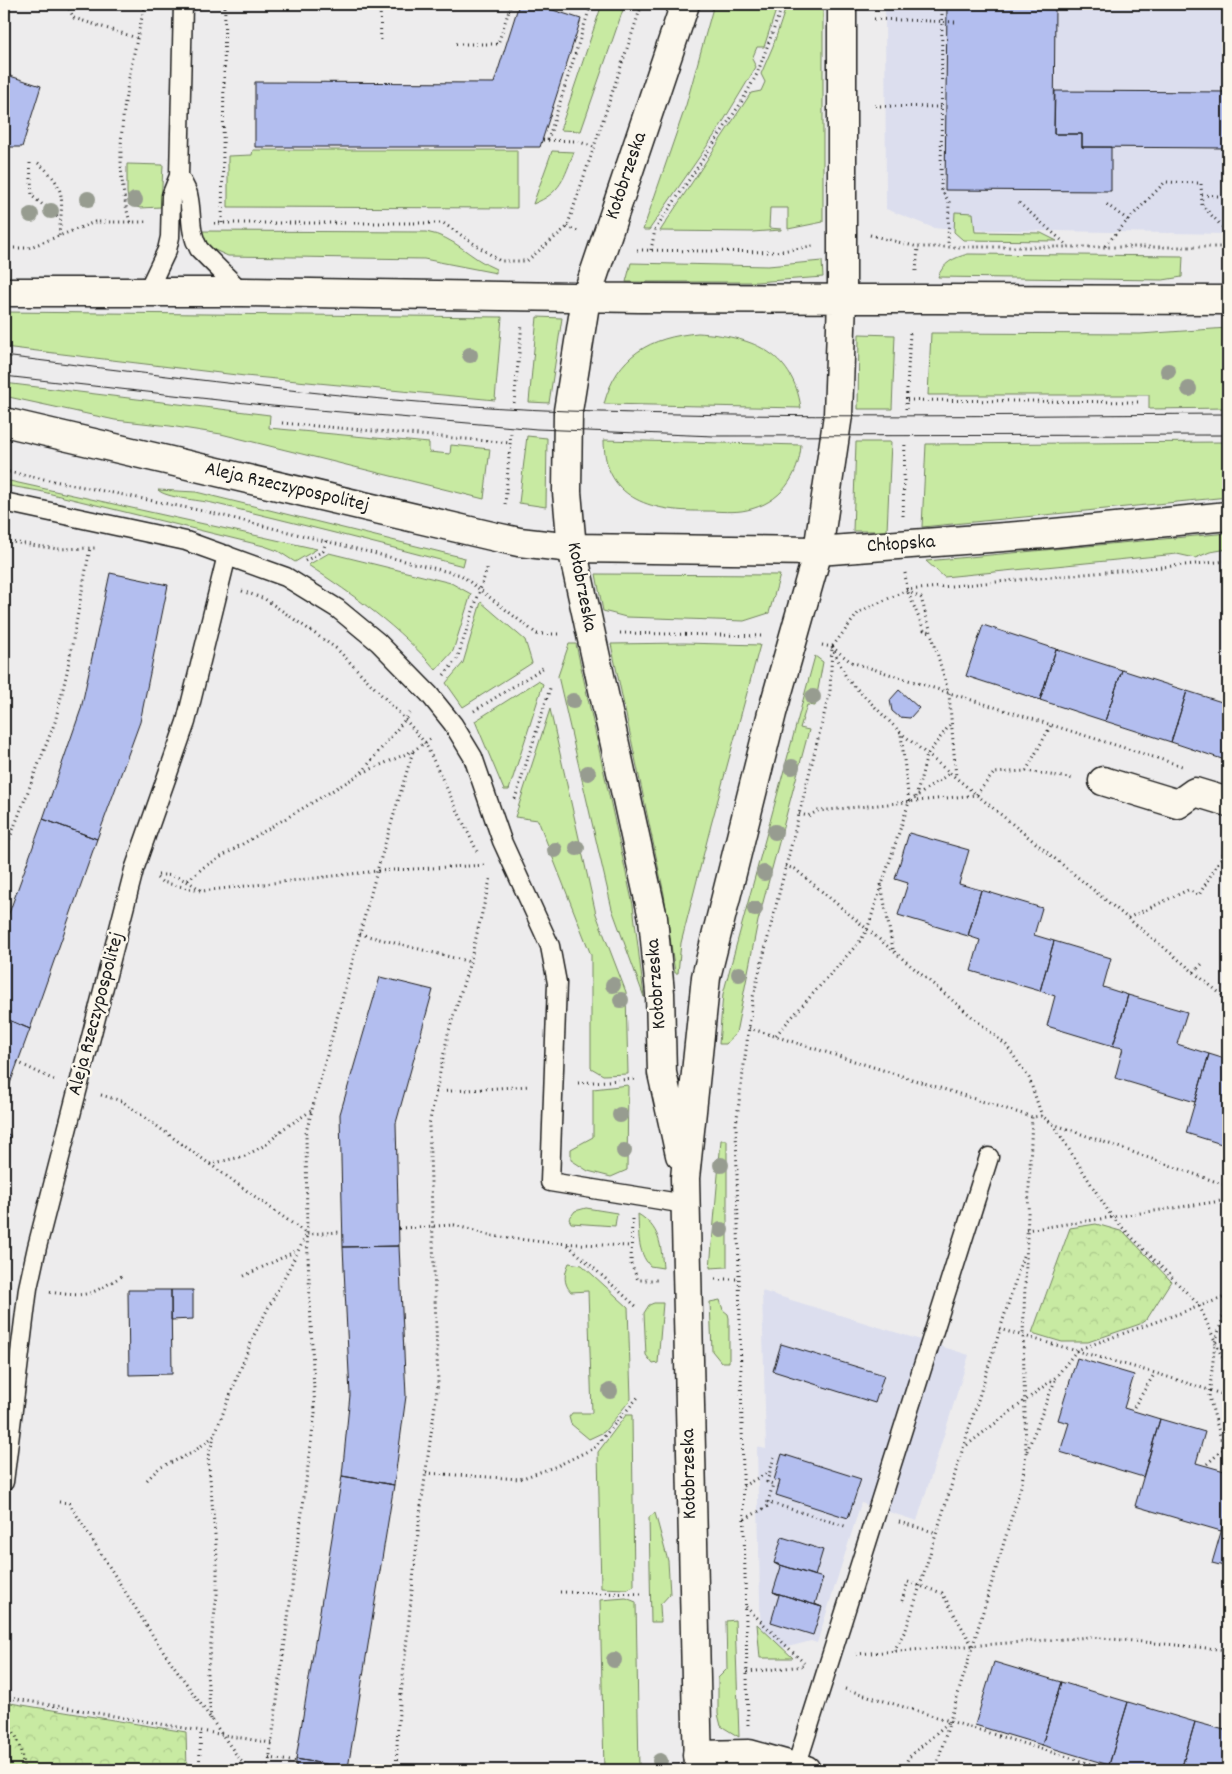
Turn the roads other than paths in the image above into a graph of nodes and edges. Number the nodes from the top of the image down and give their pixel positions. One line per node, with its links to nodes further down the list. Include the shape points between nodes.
1 (183, 4): 4 (lane)
2 (685, 4): 8 (main road, Kołobrzeska)
3 (842, 4): 9 (main road, Kołobrzeska)
4 (179, 176): 6 (lane, via 171,196 167,250); 7 (lane, via 188,195 191,233 199,249)
5 (4, 292): 6 (main road)
6 (147, 292): 7 (main road)
7 (242, 292): 8 (main road)
8 (586, 298): 9 (main road); 14 (main road, Kołobrzeska, via 568,411 567,492)
9 (842, 299): 10 (main road); 15 (main road, Kołobrzeska, via 836,436)
10 (1228, 300)
11 (4, 422): 14 (main road, Aleja Rzeczypospolitej, via 519,542)
12 (4, 502): 16 (lane, via 186,542)
13 (1228, 516): 15 (main road, Chłopska)
14 (572, 548): 15 (main road, Chłopska); 20 (main road, Kołobrzeska, via 653,918 660,993 662,1074)
15 (818, 551): 20 (main road, Kołobrzeska, via 772,713 706,977)
16 (227, 555): 20 (lane, via 286,577 338,609 378,642 429,694 473,757 502,841 550,946 557,983 550,1182 634,1195); 21 (lane, Aleja Rzeczypospolitej, via 186,722 134,870 28,1288)
17 (1103, 781): 18 (main road, via 1178,804 1195,792)
18 (1228, 802)
19 (989, 1157): 23 (lane, via 834,1648)
20 (685, 1191): 22 (main road, Kołobrzeska)
21 (4, 1482)
22 (698, 1763): 23 (main road, via 749,1754)
23 (801, 1769)

